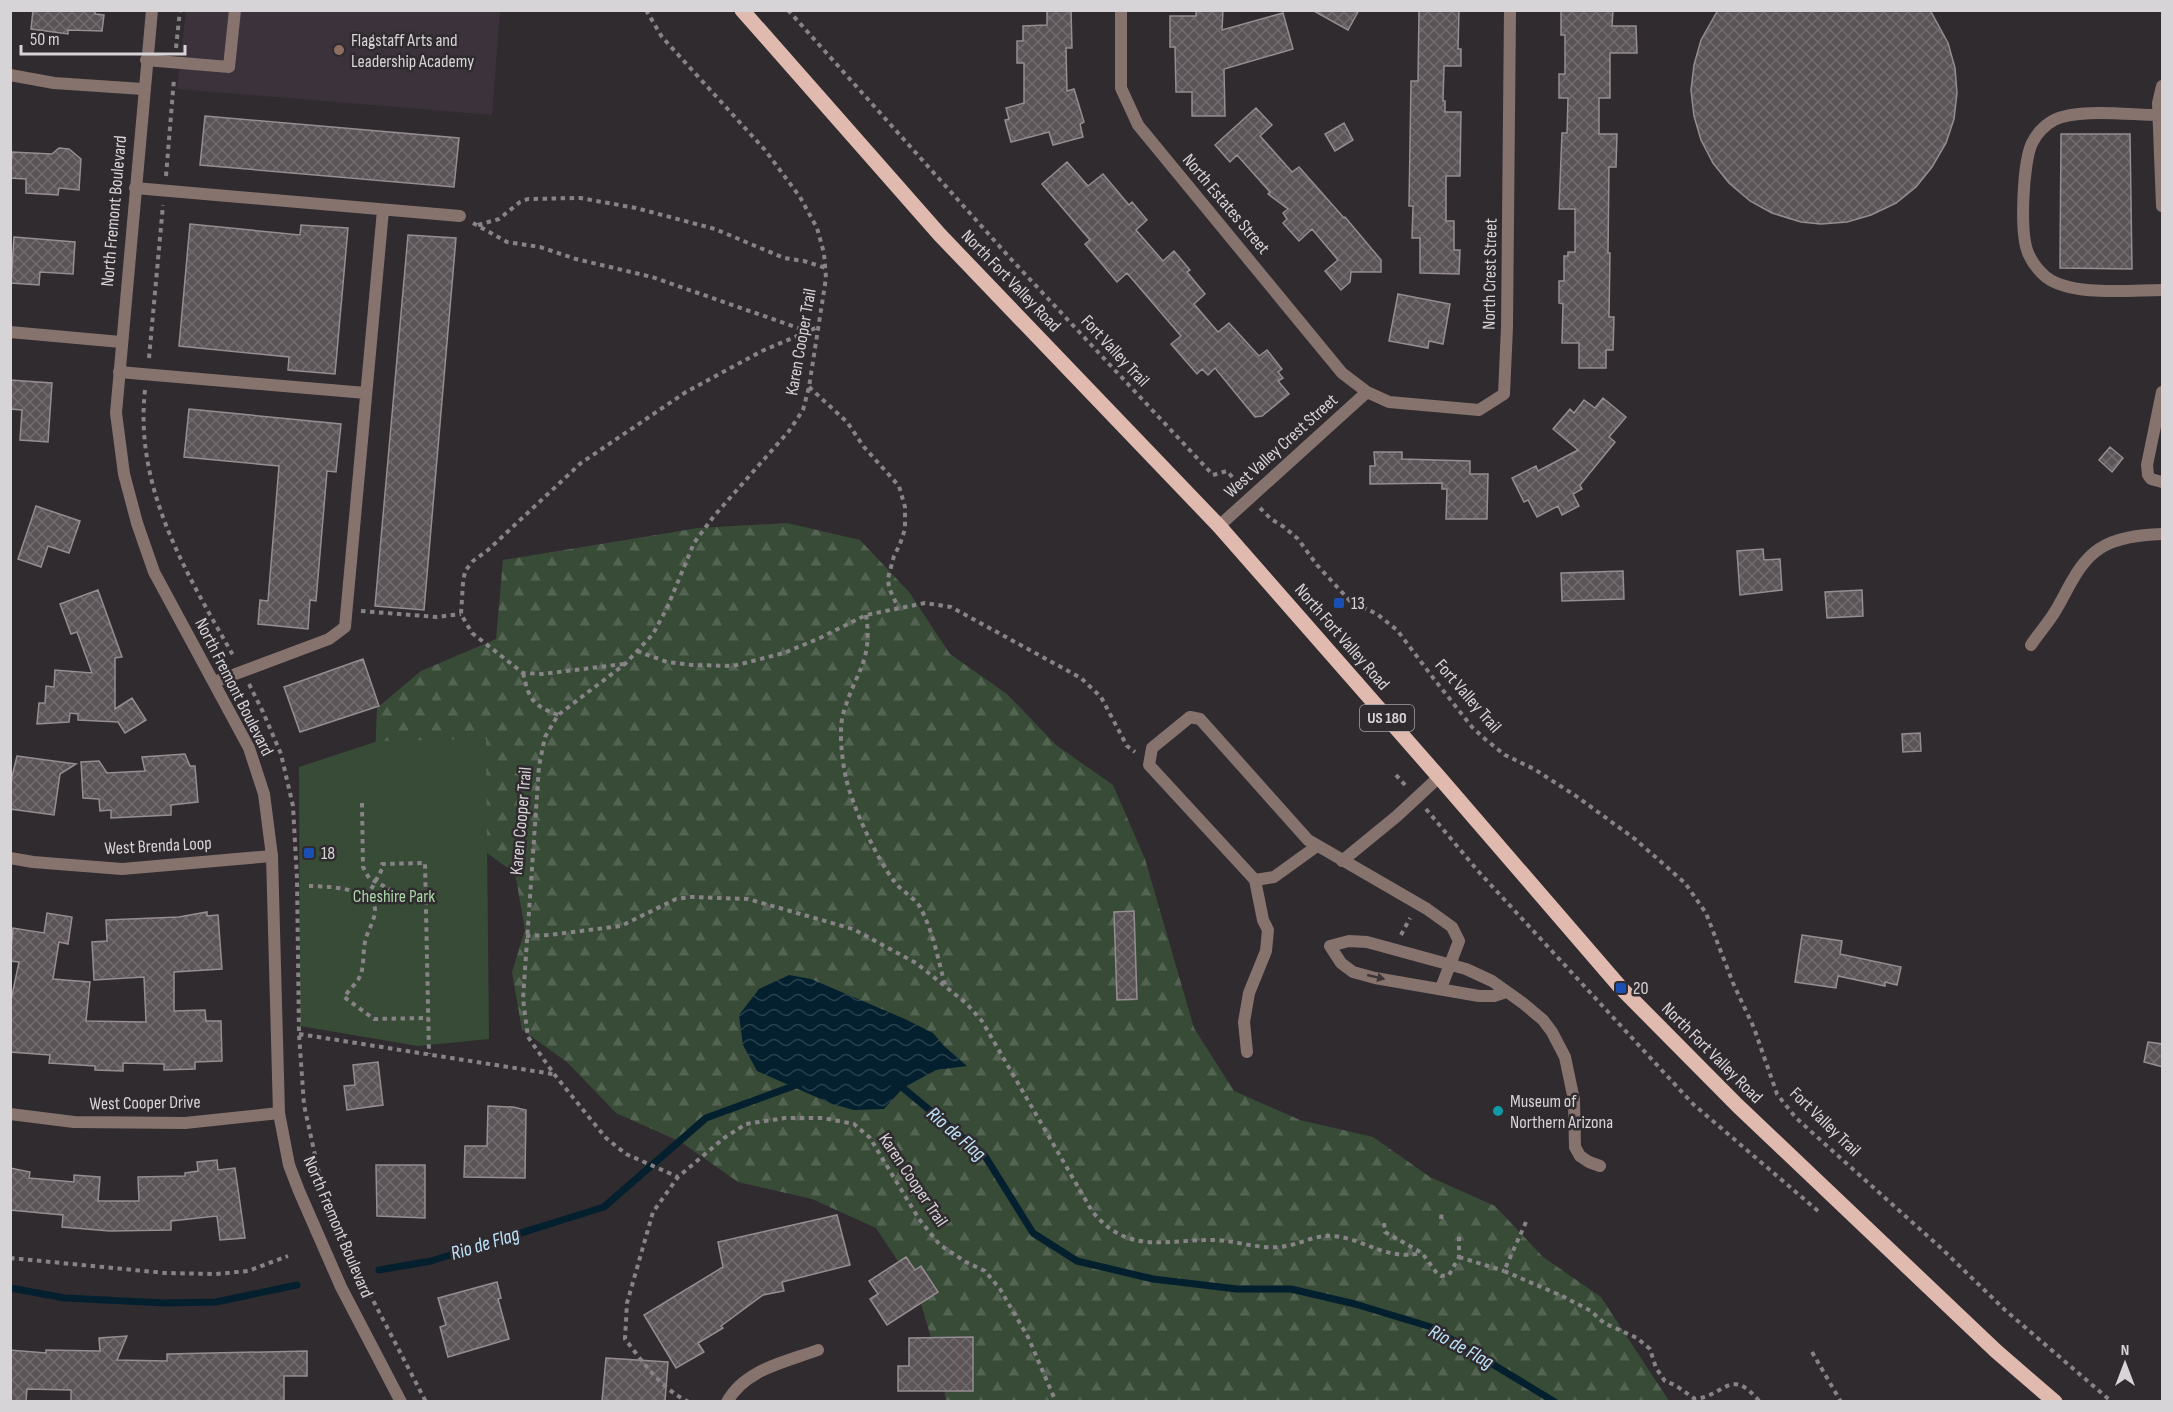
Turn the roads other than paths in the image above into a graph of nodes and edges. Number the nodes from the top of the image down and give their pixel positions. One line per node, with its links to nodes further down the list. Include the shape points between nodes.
1 (152, 10): 6 (street, North Fremont Boulevard)
2 (235, 10): 6 (street, via 229,67)
3 (742, 10): 23 (main road, North Fort Valley Road / US 180, via 940,234)
4 (1121, 10): 19 (street, North Estates Street, via 1121,88 1138,125 1342,373)
5 (1510, 10): 19 (street, North Crest Street, via 1504,394 1479,410 1389,402)
6 (146, 60): 9 (street, North Fremont Boulevard)
7 (10, 75): 9 (street, via 54,83)
8 (2163, 86): 10 (street)
9 (143, 89): 11 (street, North Fremont Boulevard)
10 (2158, 116): 12 (street); 15 (street, via 2072,114 2040,130 2031,144 2025,175 2023,236 2036,268 2047,278 2086,289)
11 (135, 188): 13 (street); 17 (street, North Fremont Boulevard)
12 (2163, 206)
13 (383, 210): 14 (street); 21 (street)
14 (460, 216)
15 (2163, 290)
16 (10, 333): 17 (street)
17 (121, 342): 18 (street, North Fremont Boulevard)
18 (119, 372): 21 (street); 26 (street, North Fremont Boulevard, via 116,413 124,474 137,523 154,572)
19 (1367, 392): 23 (street, West Valley Crest Street)
20 (2163, 392): 22 (street, via 2147,465 2151,479)
21 (366, 393): 26 (street, via 345,627 329,639)
22 (2163, 482)
23 (1219, 526): 27 (main road, North Fort Valley Road / US 180)
24 (2163, 534): 25 (street, via 2128,538 2098,549 2082,566)
25 (2031, 645)
26 (214, 682): 29 (street, North Fremont Boulevard, via 249,748 264,794)
27 (1439, 777): 31 (street); 43 (main road, North Fort Valley Road / US 180, via 1636,1005 1996,1351)
28 (1317, 846): 31 (street); 32 (street, via 1274,877); 32 (street, via 1200,719 1190,717 1152,748 1149,765)
29 (272, 856): 30 (street, West Brenda Loop, via 122,869); 37 (street, North Fremont Boulevard)
30 (10, 858)
31 (1342, 861): 33 (street, via 1452,927 1459,941)
32 (1255, 880): 36 (street, via 1268,930 1266,951 1249,993 1244,1022)
33 (1450, 965): 34 (street); 34 (street, one-way to 34, via 1367,942 1330,946 1341,963 1353,972); 35 (street, via 1492,981)
34 (1441, 988): 35 (street, via 1479,996)
35 (1506, 992): 39 (street, via 1543,1020 1552,1032 1565,1057 1574,1100 1575,1148 1580,1156)
36 (1247, 1052)
37 (279, 1113): 38 (street, West Cooper Drive, via 185,1123 74,1122); 41 (street, North Fremont Boulevard, via 289,1165 299,1191 341,1287)
38 (10, 1114)
39 (1600, 1166)
40 (818, 1350): 42 (street, via 752,1375)
41 (401, 1401)
42 (727, 1401)
43 (2055, 1401)

